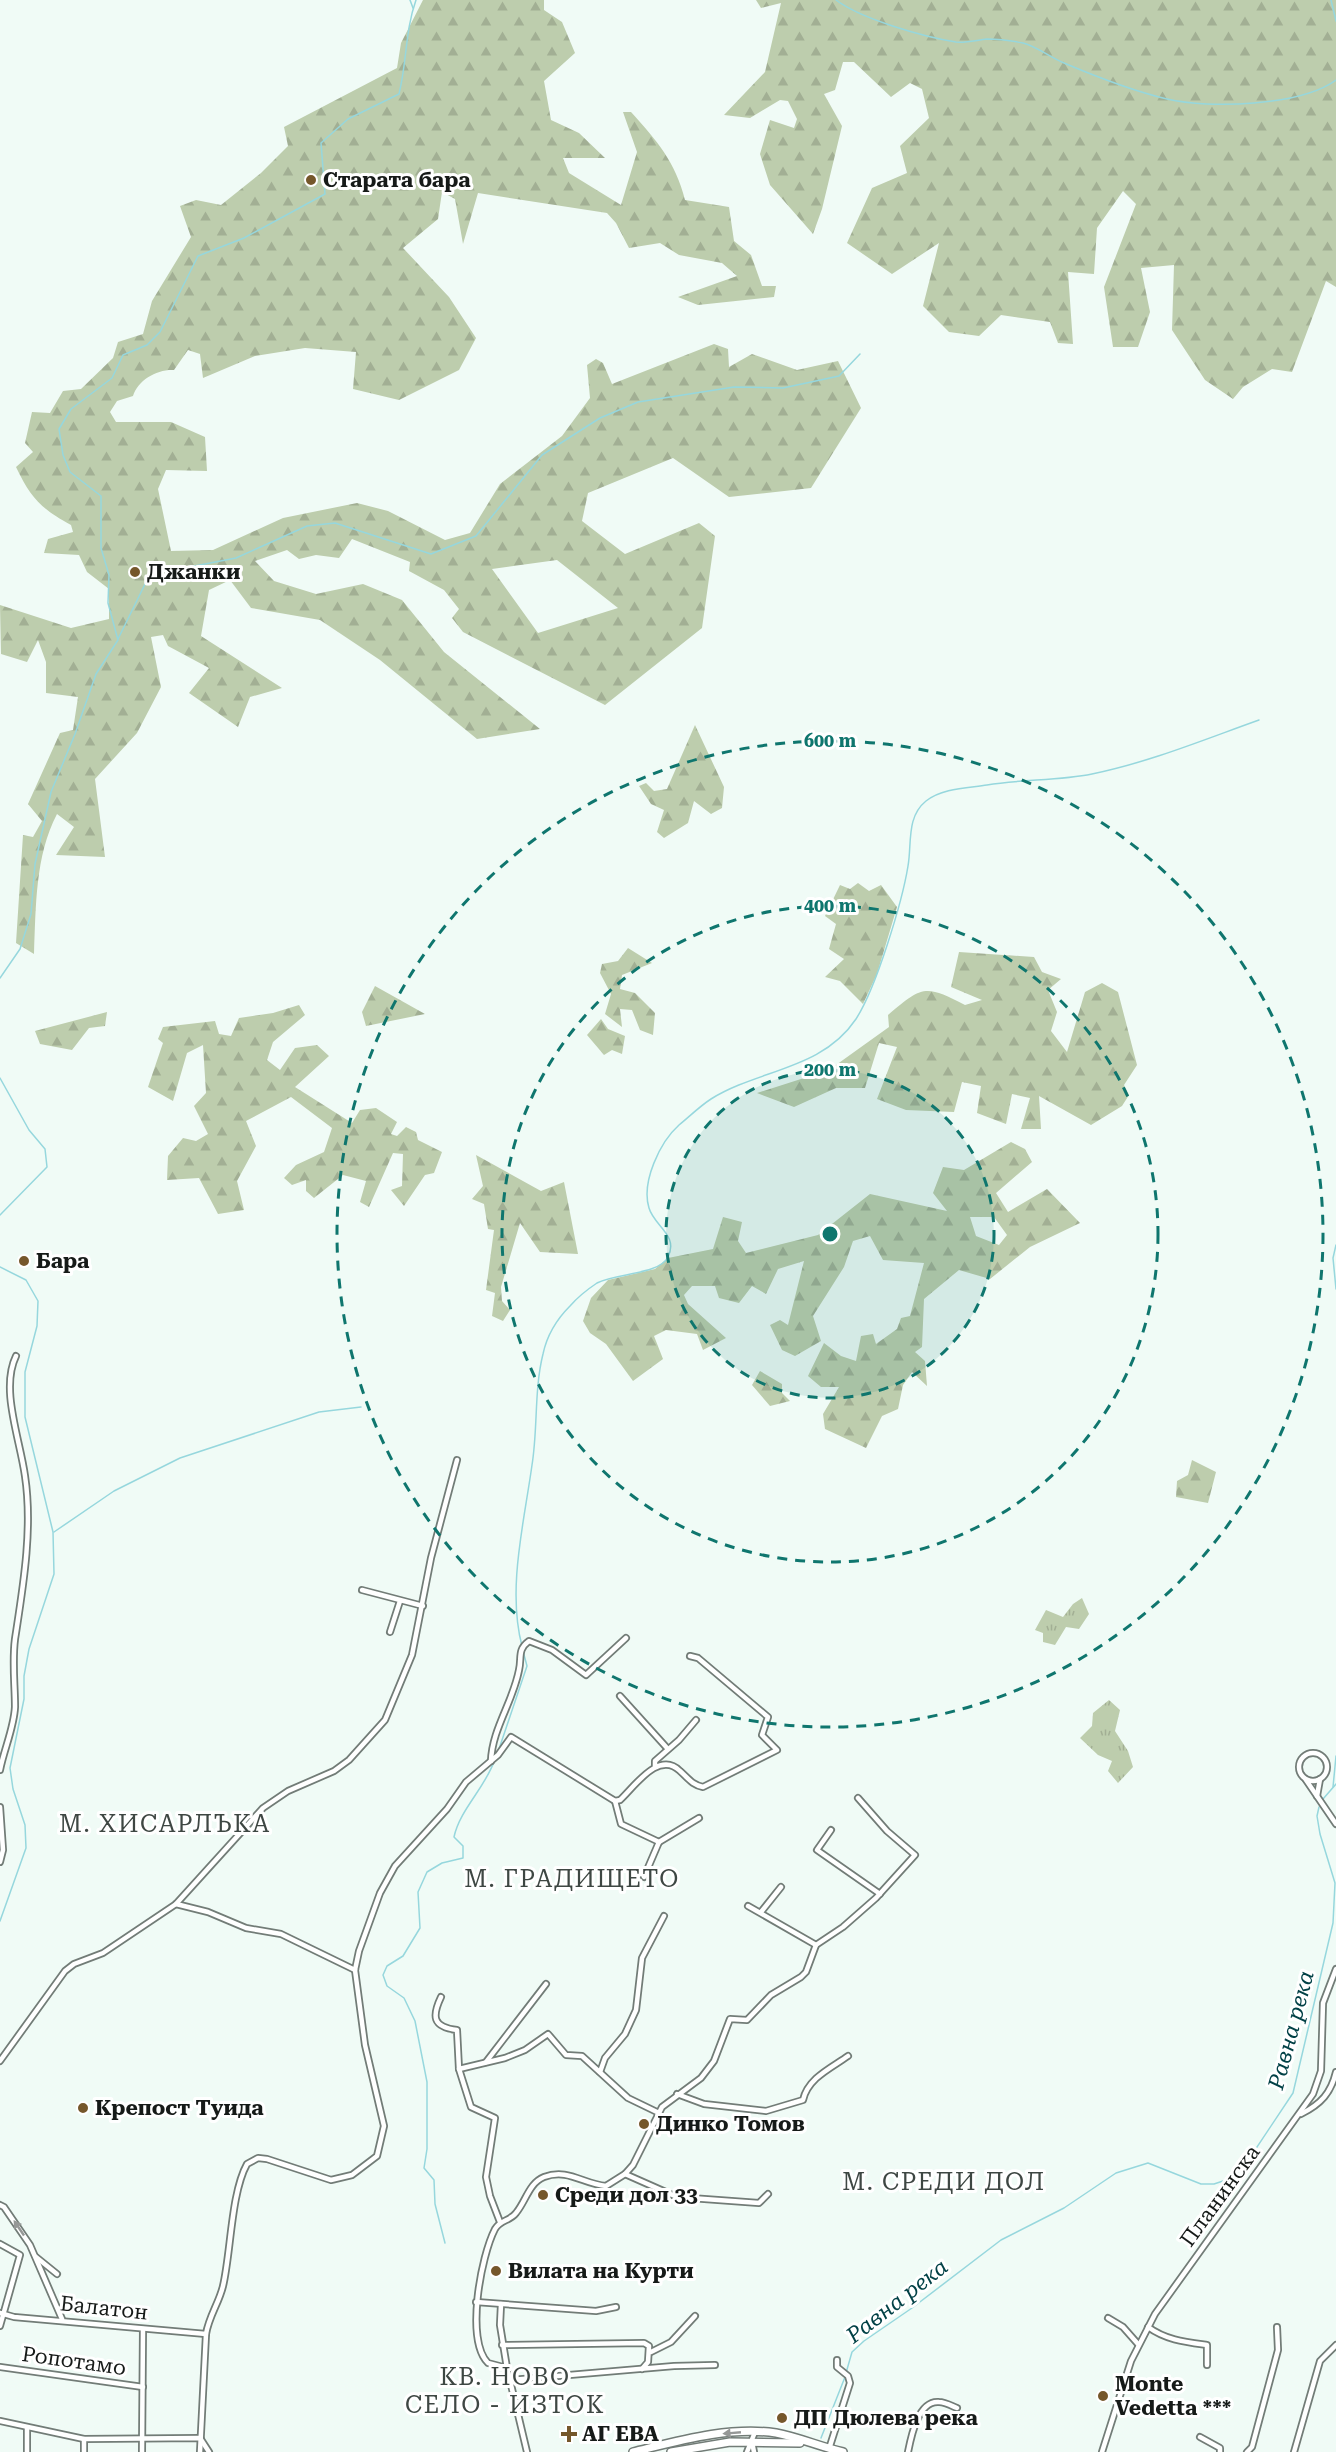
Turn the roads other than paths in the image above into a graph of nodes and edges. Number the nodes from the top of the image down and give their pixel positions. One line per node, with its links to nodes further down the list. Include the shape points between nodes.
1 (16, 1356): 2 (street)
2 (4, 1369)
3 (6, 1416): 16 (street, via 25,1476 24,1575 15,1648 15,1709)
4 (457, 1460): 7 (street, via 431,1558)
5 (362, 1590): 6 (street)
6 (400, 1601): 7 (street); 8 (street)
7 (423, 1606): 31 (street, via 412,1655 399,1689 385,1720 369,1741 334,1771 288,1791 263,1808)
8 (390, 1632)
9 (626, 1638): 14 (street, via 586,1675 539,1643 529,1641 521,1649 520,1669 491,1743)
10 (690, 1656): 15 (street, via 698,1658 768,1717 762,1735 777,1750 703,1787 666,1763)
11 (620, 1696): 13 (street)
12 (696, 1720): 13 (street)
13 (667, 1748): 15 (street)
14 (491, 1761): 21 (street, via 511,1737); 37 (street, via 465,1782 447,1809 394,1866 373,1910)
15 (655, 1766): 21 (street)
16 (0, 1770)
17 (1305, 1779): 18 (street); 18 (street, via 1299,1770 1300,1761 1314,1754 1326,1764); 19 (street)
18 (1320, 1779): 19 (street)
19 (1317, 1796): 24 (street)
20 (858, 1798): 30 (street, via 915,1855)
21 (615, 1801): 26 (street, via 621,1824)
22 (0, 1807): 27 (street)
23 (699, 1818): 26 (street)
24 (1336, 1824)
25 (831, 1830): 30 (street, via 817,1850)
26 (659, 1842): 28 (street)
27 (0, 1862)
28 (644, 1877)
29 (781, 1887): 33 (street)
30 (880, 1894): 35 (street, via 843,1928)
31 (176, 1904): 37 (street, via 246,1928 280,1934); 41 (street, via 103,1953 65,1971)
32 (748, 1906): 33 (street)
33 (761, 1912): 35 (street)
34 (664, 1916): 44 (street, via 642,1958 636,2010)
35 (816, 1945): 46 (street, via 801,1977 771,1995 747,2020 730,2019 714,2061 701,2078)
36 (1336, 1969): 48 (street, Планинска, via 1321,2014 1320,2078)
37 (355, 1970): 67 (street, via 365,2045 384,2126 377,2156 352,2175 331,2180 267,2159 258,2158 247,2164 239,2185 222,2290)
38 (546, 1984): 42 (street)
39 (441, 1997): 43 (street, via 435,2019 457,2030)
40 (848, 2056): 46 (street, via 822,2073 805,2090 803,2100 766,2111 704,2104)
41 (0, 2061)
42 (486, 2062): 43 (street); 44 (street, via 525,2050 548,2034 566,2055 582,2056)
43 (459, 2069): 52 (street, via 471,2107 495,2118 486,2177)
44 (600, 2072): 47 (street, via 628,2098)
45 (1336, 2072): 48 (street, via 1326,2097)
46 (677, 2094): 47 (street)
47 (659, 2113): 49 (street)
48 (1299, 2115): 64 (street, Планинска)
49 (625, 2174): 50 (street, via 677,2197 759,2203); 52 (street, via 606,2186 573,2175 541,2178 516,2214)
50 (768, 2194)
51 (0, 2205): 54 (street, one-way to 51, via 22,2232)
52 (500, 2222): 56 (street, via 482,2262)
53 (0, 2244): 59 (street, via 19,2253)
54 (34, 2256): 55 (street); 62 (street)
55 (57, 2274)
56 (476, 2301): 57 (street); 76 (street, via 484,2357 491,2365)
57 (501, 2304): 58 (street, via 596,2311); 70 (street)
58 (616, 2307)
59 (2, 2314): 62 (street, Балатон); 63 (street)
60 (695, 2316): 71 (street, via 671,2342)
61 (1108, 2318): 68 (street, via 1123,2327)
62 (62, 2319): 66 (street, Балатон)
63 (0, 2326)
64 (1148, 2327): 68 (street, Планинска); 74 (street, via 1178,2341 1207,2345)
65 (1277, 2327): 105 (street, via 1278,2350 1252,2447)
66 (143, 2329): 67 (street, Балатон); 79 (street)
67 (206, 2334): 85 (street)
68 (1138, 2344): 103 (street, Планинска)
69 (1336, 2345): 106 (street, via 1320,2361)
70 (502, 2346): 71 (street, via 644,2343); 76 (street)
71 (651, 2352): 77 (street)
72 (837, 2360): 90 (street, via 837,2367 848,2376 850,2384)
73 (715, 2365): 77 (street)
74 (1207, 2365)
75 (0, 2367): 79 (street, Ропотамо)
76 (507, 2368): 78 (street)
77 (642, 2369): 78 (street)
78 (511, 2380): 96 (street)
79 (143, 2387): 87 (street)
80 (957, 2408): 102 (street, via 938,2401 931,2403 917,2419)
81 (0, 2421): 82 (street)
82 (27, 2428): 86 (street); 91 (street)
83 (755, 2432): 88 (street); 89 (street, via 777,2433); 97 (street, one-way to 97, via 691,2438)
84 (1200, 2437): 104 (street, via 1220,2448)
85 (200, 2438): 87 (street); 94 (street); 95 (street)
86 (84, 2439): 87 (street); 92 (street)
87 (143, 2440): 93 (street)
88 (752, 2442): 89 (street); 98 (street); 99 (street); 100 (street)
89 (809, 2443): 90 (street)
90 (829, 2449): 101 (street)
91 (27, 2452)
92 (84, 2452)
93 (142, 2452)
94 (200, 2452)
95 (208, 2452)
96 (527, 2452)
97 (633, 2452)
98 (671, 2452)
99 (747, 2452)
100 (754, 2452)
101 (843, 2452)
102 (908, 2452)
103 (1104, 2452)
104 (1220, 2452)
105 (1247, 2452)
106 (1294, 2452)

